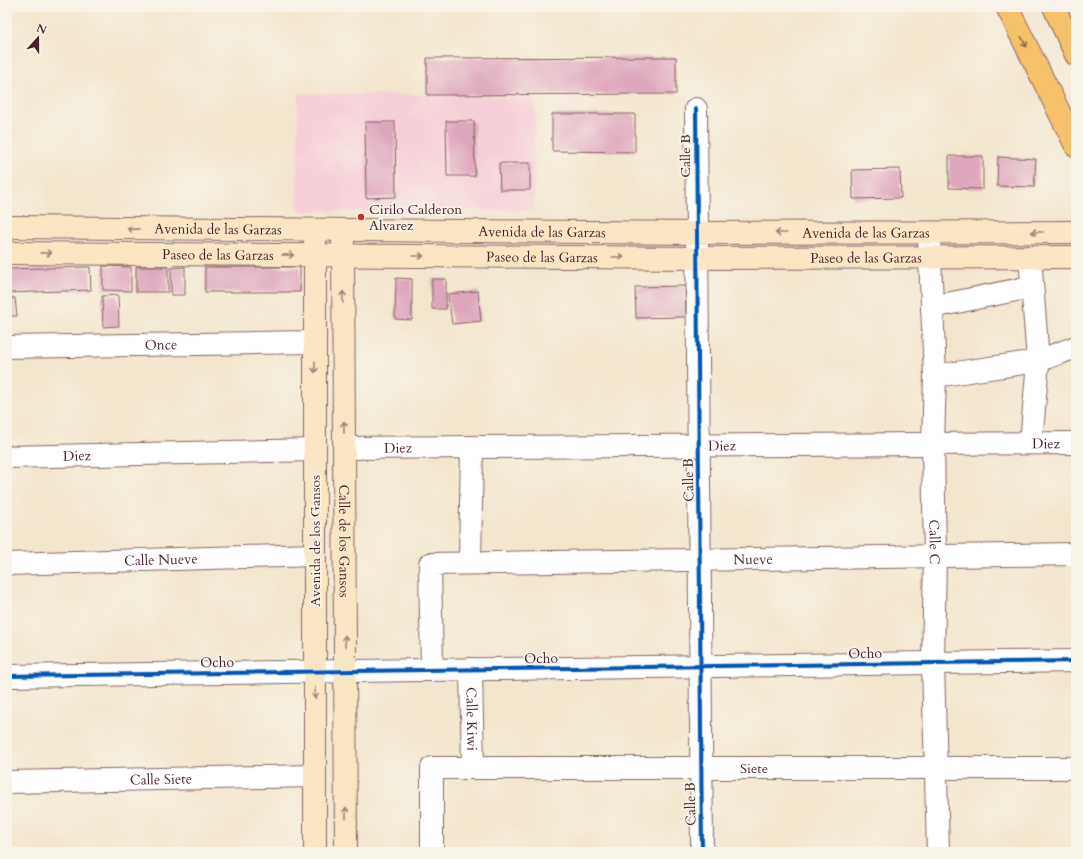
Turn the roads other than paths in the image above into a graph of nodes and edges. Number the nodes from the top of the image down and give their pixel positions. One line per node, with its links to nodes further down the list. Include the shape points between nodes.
1 (1007, 7): 5 (main road, one-way to 5)
2 (1054, 7): 3 (main road)
3 (1076, 55)
4 (696, 109): 10 (street, Calle B)
5 (1076, 146)
6 (7, 227): 7 (main road, Avenida de las Garzas, one-way to 6)
7 (315, 230): 8 (main road, Avenida de las Garzas); 13 (main road, Avenida de los Gansos)
8 (343, 230): 10 (main road, Avenida de las Garzas); 14 (main road, Calle de los Gansos)
9 (1076, 232): 11 (main road, Avenida de las Garzas, one-way to 11)
10 (697, 233): 11 (main road, Avenida de las Garzas, one-way to 10); 16 (street, Calle B)
11 (928, 233): 18 (street, Calle C)
12 (7, 252): 13 (main road, Paseo de las Garzas, one-way to 13)
13 (314, 255): 14 (main road, Paseo de las Garzas); 21 (main road, Avenida de los Gansos)
14 (343, 255): 16 (main road, Paseo de las Garzas, one-way to 16); 31 (main road, Calle de los Gansos, one-way to 14)
15 (1030, 257): 17 (main road, Paseo de las Garzas); 18 (main road, Paseo de las Garzas); 19 (street)
16 (697, 258): 18 (main road, Paseo de las Garzas); 29 (street, Calle B)
17 (1076, 258)
18 (929, 259): 20 (street, Calle C)
19 (1031, 287): 20 (street); 24 (street)
20 (932, 307): 25 (street, Calle C)
21 (315, 342): 22 (street, Once); 32 (main road, Avenida de los Gansos, one-way to 32)
22 (7, 347)
23 (1076, 347): 24 (street)
24 (1038, 361): 25 (street); 26 (street)
25 (935, 376): 28 (street, Calle C)
26 (1031, 443): 27 (street, Diez); 28 (street, Diez)
27 (1076, 443)
28 (933, 444): 29 (street, Diez); 36 (street, Calle C)
29 (698, 446): 30 (street, Diez); 37 (street, Calle B)
30 (472, 447): 31 (street, Diez); 38 (street)
31 (344, 448): 45 (main road, Calle de los Gansos, one-way to 31)
32 (315, 450): 33 (street, Diez); 35 (main road, Avenida de los Gansos)
33 (7, 457)
34 (1076, 554): 36 (street, Nueve)
35 (315, 555): 39 (street, Calle Nueve); 46 (main road, Avenida de los Gansos)
36 (935, 557): 37 (street, Nueve); 41 (street, Calle C)
37 (699, 560): 38 (street, Nueve); 42 (street, Calle B)
38 (470, 563): 43 (street, Nueve, via 430,564)
39 (7, 564)
40 (1076, 661): 41 (street, Ocho)
41 (933, 663): 42 (street, Ocho); 50 (street, Calle C)
42 (700, 666): 44 (street, Ocho); 49 (street, Calle B)
43 (432, 670): 44 (street, Ocho); 45 (street, Ocho)
44 (471, 670): 48 (street, Calle Kiwi)
45 (345, 671): 46 (street, Ocho); 55 (main road, Calle de los Gansos, one-way to 45)
46 (315, 672): 47 (street, Ocho); 52 (main road, Avenida de los Gansos, one-way to 52)
47 (7, 676)
48 (473, 768): 49 (street, Siete); 56 (street, Siete, via 432,768)
49 (701, 768): 50 (street, Siete); 57 (street, Calle B)
50 (937, 768): 51 (street, Siete); 58 (street, Calle C)
51 (1076, 768)
52 (315, 776): 53 (street, Calle Siete); 54 (main road, Avenida de los Gansos)
53 (7, 782)
54 (315, 852)
55 (346, 852)
56 (432, 852)
57 (702, 852)
58 (938, 852)

